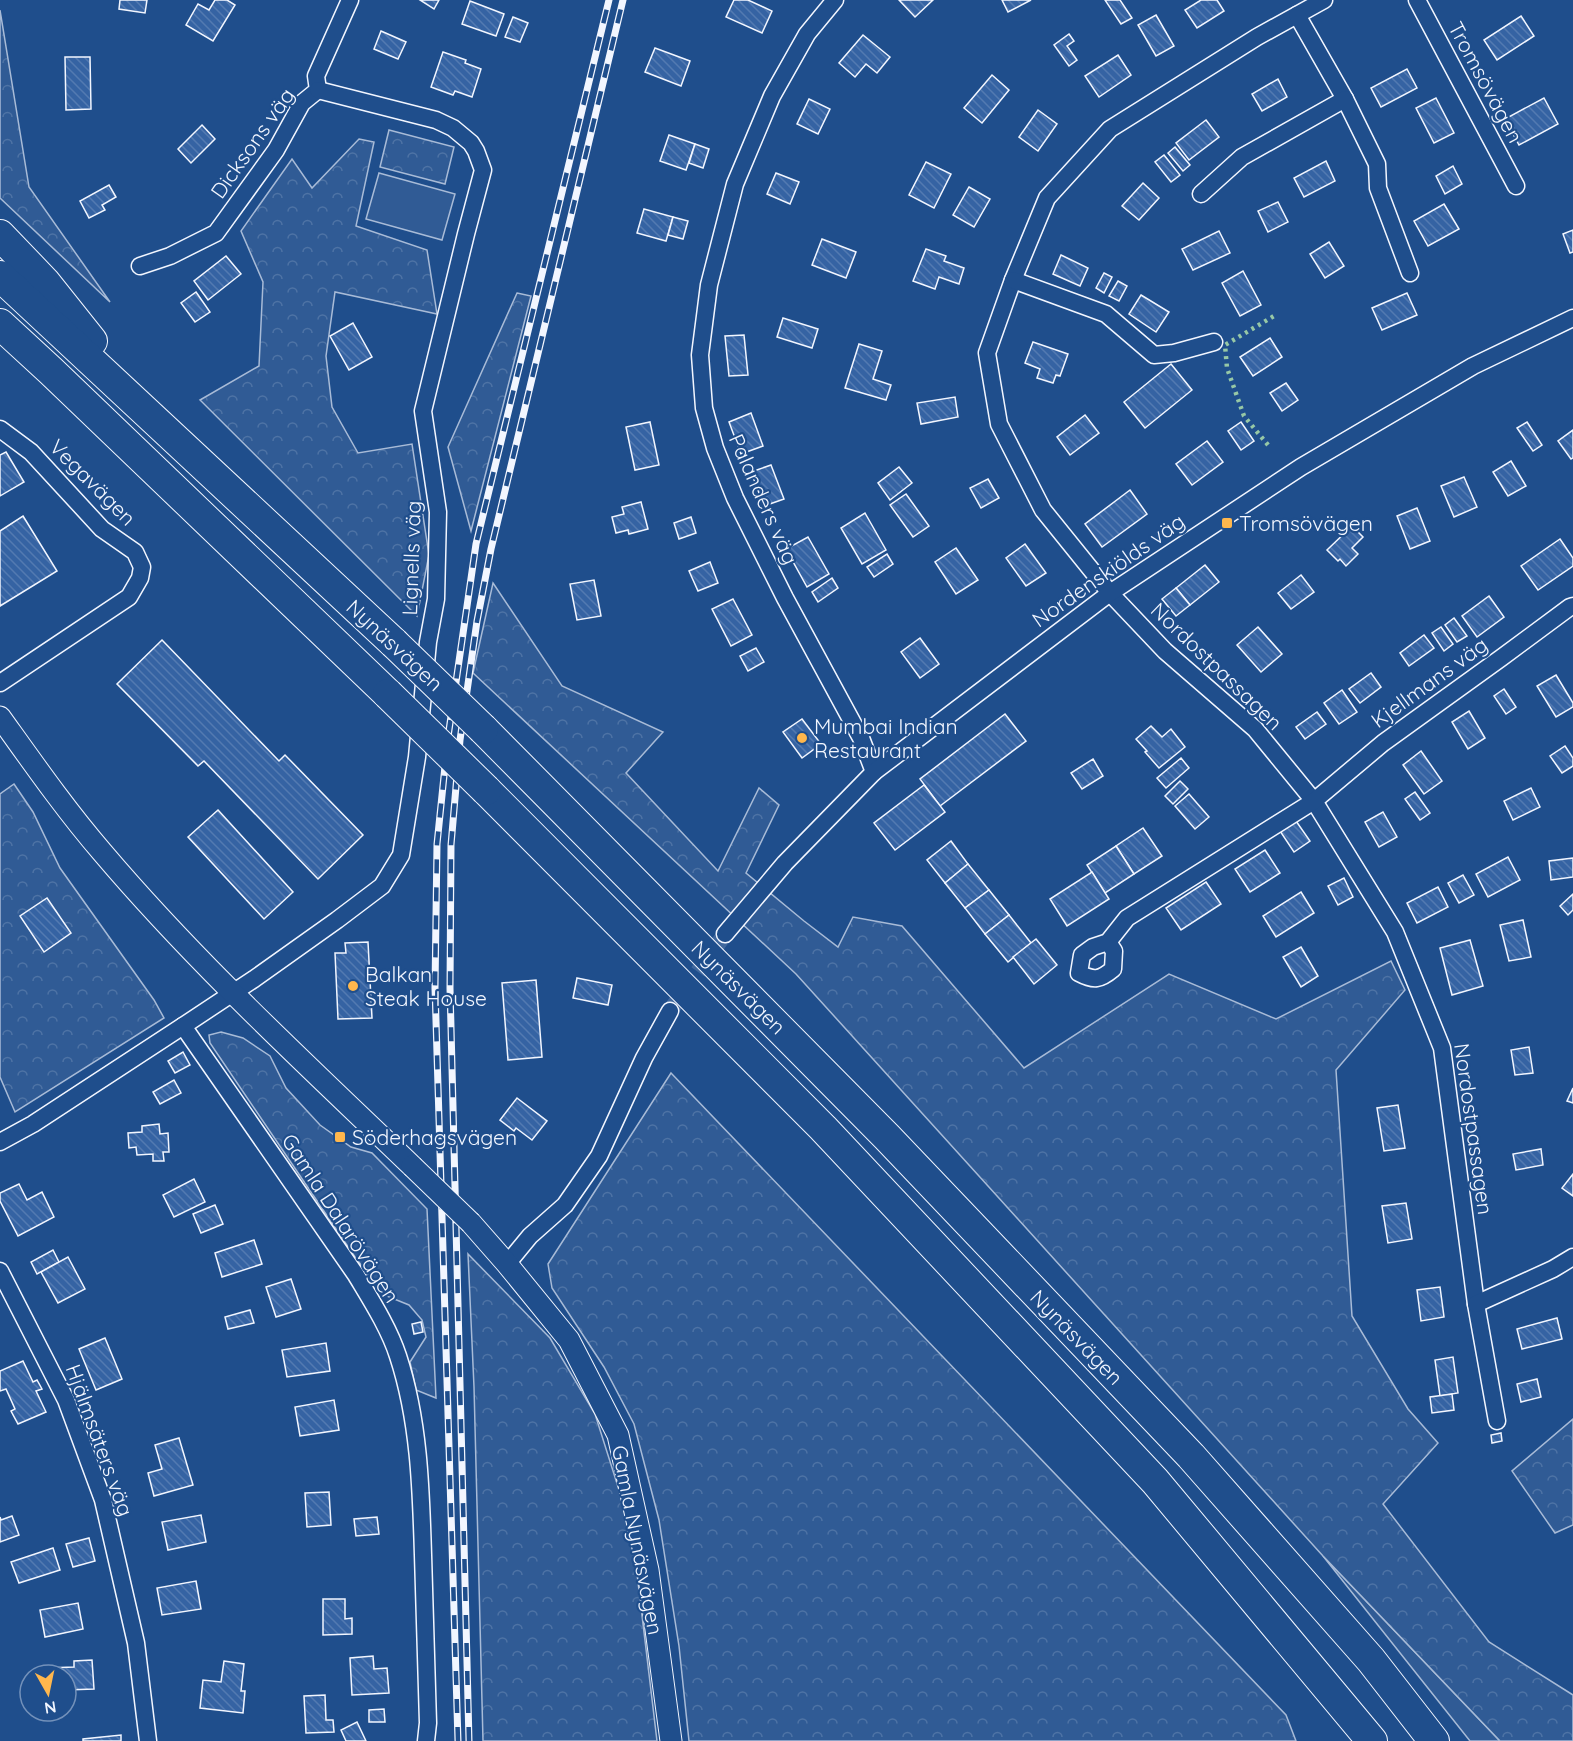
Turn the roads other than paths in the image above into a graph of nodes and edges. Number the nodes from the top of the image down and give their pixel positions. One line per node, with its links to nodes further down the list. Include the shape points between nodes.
1 (350, 0): 6 (street, Dicksons väg, via 316,76)
2 (835, 0): 24 (street, Palanders väg, via 807,34 772,96 735,184 709,285 700,355 704,408 735,498 784,598 861,738)
3 (1324, 0): 5 (street)
4 (1417, 0): 8 (street, Tromsövägen)
5 (1297, 15): 7 (street); 14 (street, via 1110,129 1047,198)
6 (318, 90): 11 (street, Dicksons väg, via 302,103 276,150 216,233); 28 (street, Lignells väg, via 453,128 471,143 483,170 423,411 438,512 436,599 401,855 382,886)
7 (1345, 99): 9 (street, via 1242,157); 12 (street, via 1377,164 1378,188)
8 (1516, 186)
9 (1201, 194)
10 (0, 235): 18 (highway, via 45,282)
11 (140, 266)
12 (1410, 273)
13 (0, 276): 18 (highway, Nynäsvägen)
14 (1013, 280): 17 (street, via 1106,314 1154,355); 20 (street, via 987,353 999,424 1043,510)
15 (1573, 318): 20 (street, Nordenskiölds väg, via 1473,366 1311,461)
16 (0, 324): 40 (highway, Nynäsvägen, bridge, via 388,694 823,1128 1155,1481)
17 (1214, 342)
18 (162, 428): 41 (highway, Nynäsvägen, bridge, via 483,729 887,1137 1191,1456 1371,1660)
19 (0, 429): 22 (street, Vegavägen, via 31,452 102,529 135,552 142,567 129,597)
20 (1110, 593): 24 (street, Nordenskiölds väg); 25 (street, Nordostpassagen, via 1165,651 1255,729)
21 (1573, 606): 25 (street, Kjellmans väg, via 1383,743)
22 (0, 683)
23 (0, 717): 28 (street, via 101,851)
24 (874, 772): 26 (street, Nordenskiölds väg, via 785,863)
25 (1314, 801): 27 (street, via 1127,918); 35 (street, Nordostpassagen, via 1395,932 1442,1048)
26 (725, 934)
27 (1108, 942)
28 (232, 992): 30 (street); 33 (street, bridge, via 471,1223)
29 (670, 1011): 33 (street, via 599,1156 565,1205 530,1236)
30 (183, 1026): 31 (street); 38 (street, Gamla Dalarövägen, via 356,1275 397,1353 415,1426 420,1475)
31 (0, 1142)
32 (1573, 1257): 35 (street)
33 (507, 1264): 39 (street, Gamla Nynäsvägen, via 569,1340 618,1435 648,1570)
34 (0, 1271): 37 (street, Hjälmsäters väg, via 66,1400 103,1500 136,1643)
35 (1476, 1304): 36 (street, Nordostpassagen)
36 (1497, 1421)
37 (148, 1741)
38 (426, 1741)
39 (671, 1741)
40 (1372, 1741)
41 (1434, 1741)

